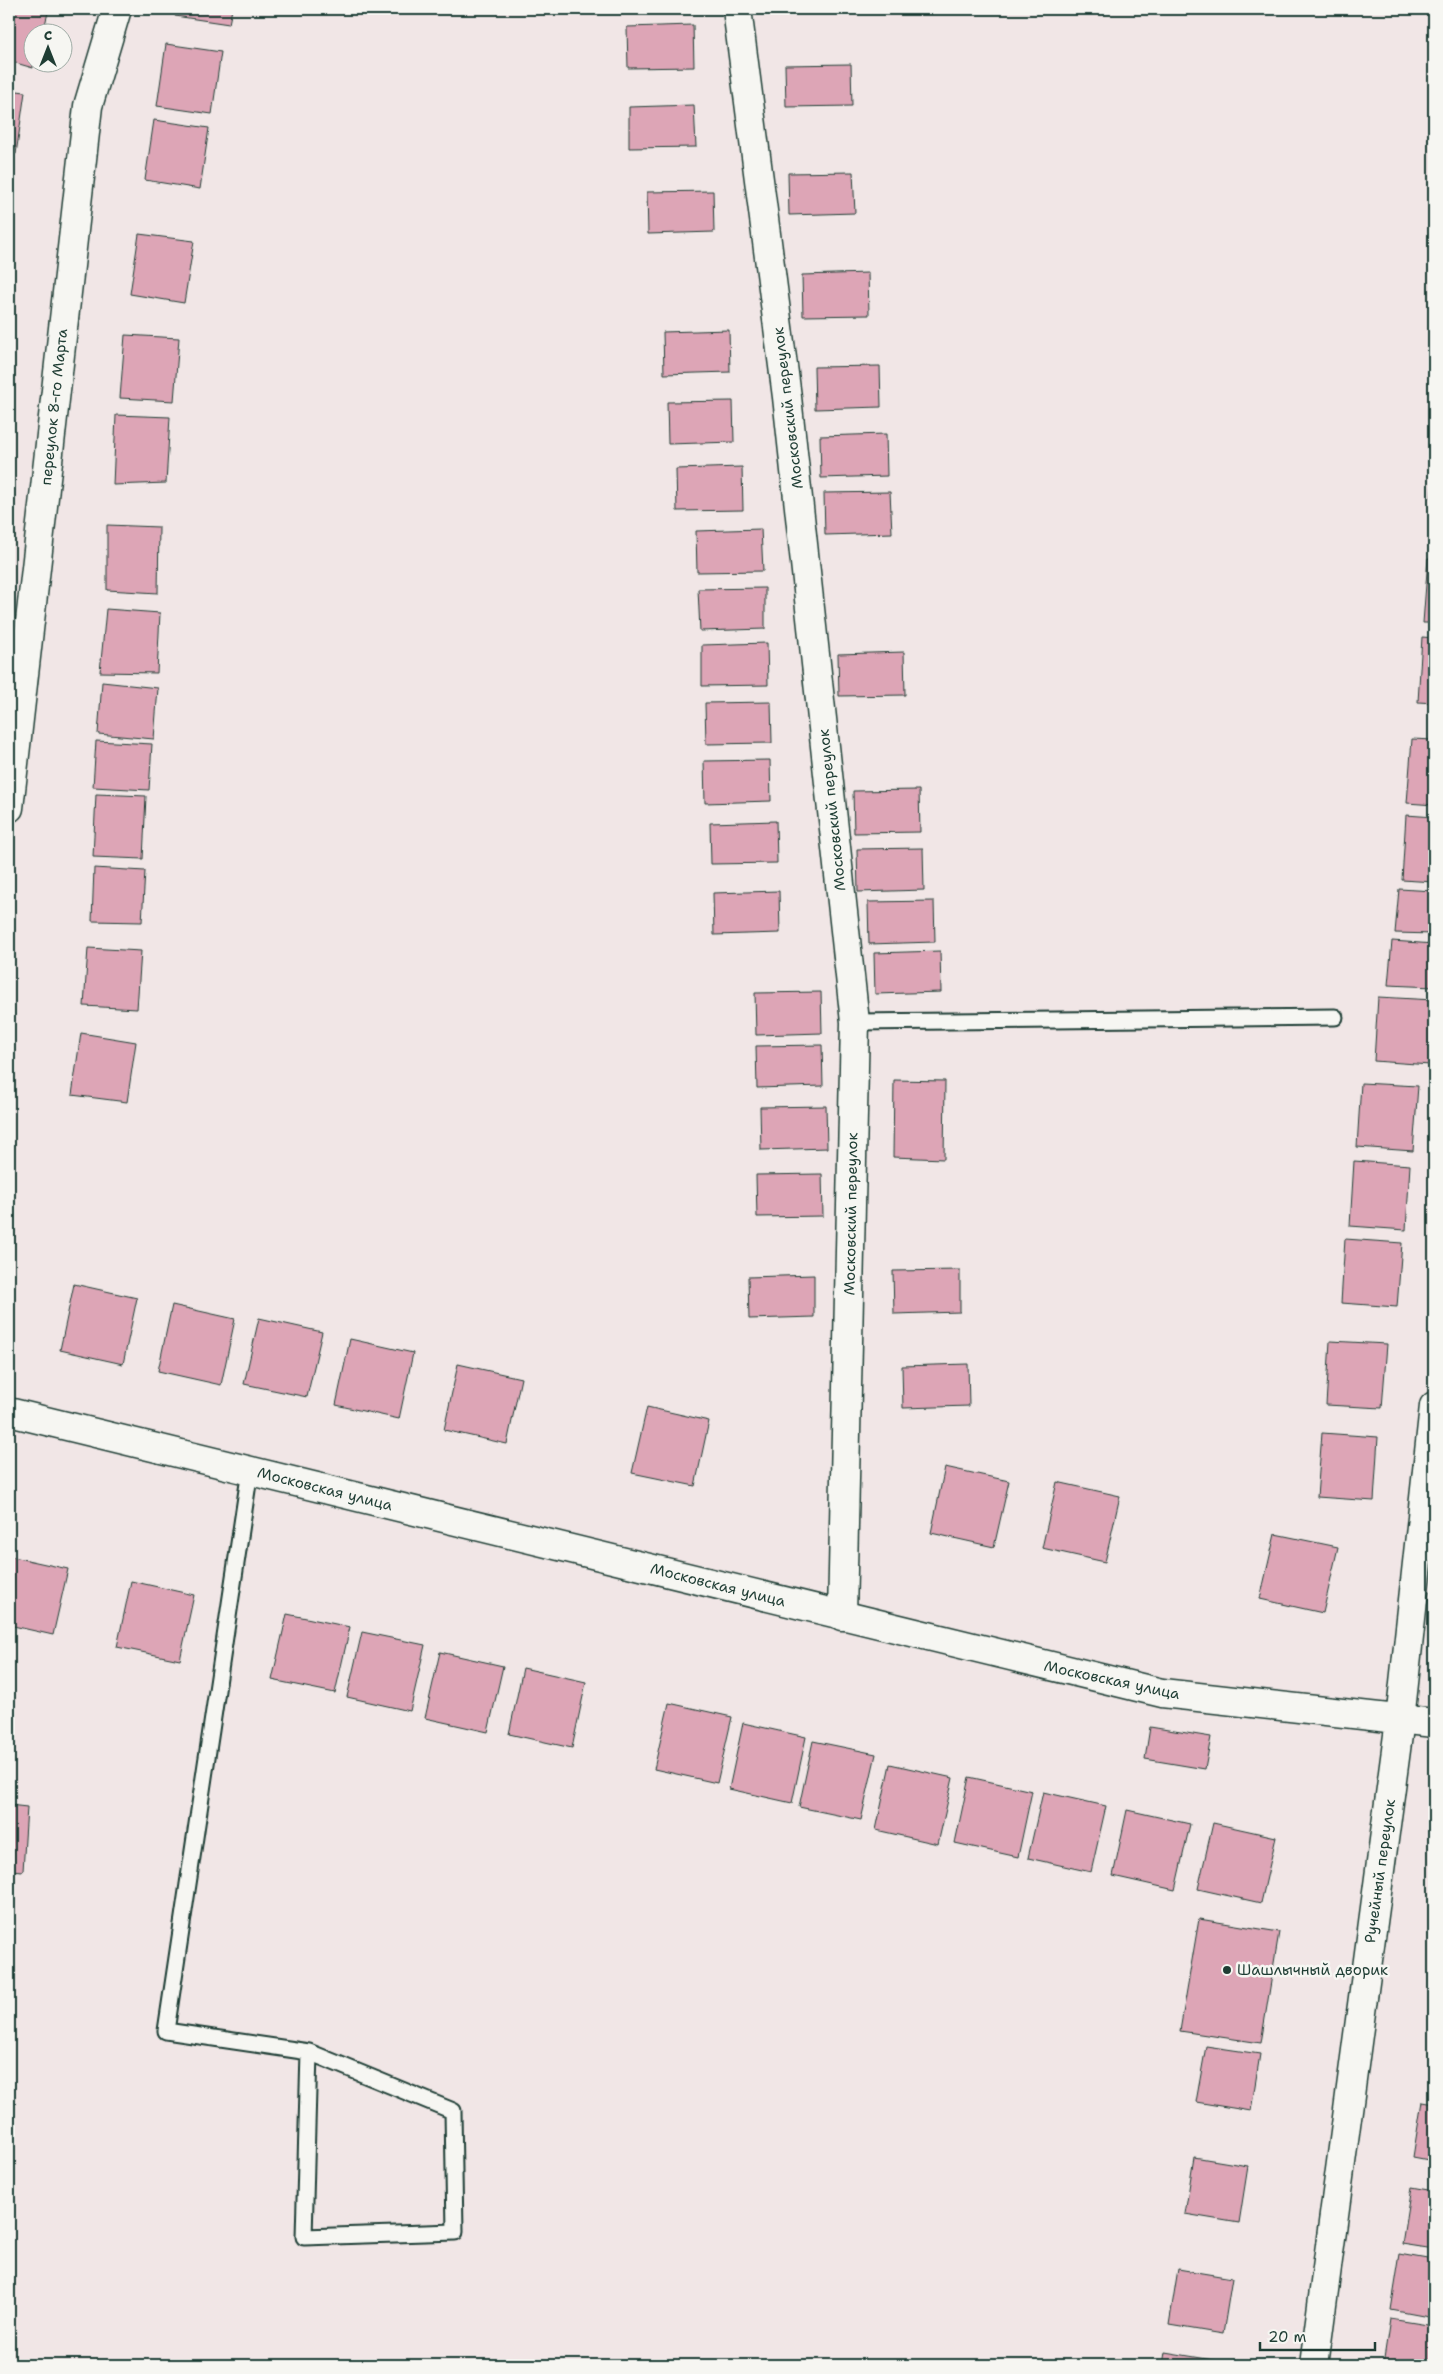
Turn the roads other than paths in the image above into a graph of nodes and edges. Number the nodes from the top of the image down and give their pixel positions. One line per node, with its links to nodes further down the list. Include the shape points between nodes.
1 (117, 9): 3 (street, переулок 8-го Марта, via 88,106)
2 (737, 9): 5 (street, Московский переулок, via 787,397)
3 (9, 808)
4 (1335, 1017): 5 (lane)
5 (855, 1022): 9 (street, Московский переулок)
6 (1434, 1406): 10 (street, Ручейный переулок)
7 (9, 1412): 8 (street, Московская улица)
8 (250, 1470): 9 (street, Московская улица); 12 (lane, via 166,2031)
9 (842, 1616): 10 (street, Московская улица, via 1162,1693)
10 (1400, 1720): 11 (street, Московская улица); 13 (street, Ручейный переулок)
11 (1434, 1723)
12 (309, 2052): 12 (lane, via 453,2111 455,2232 304,2237)
13 (1314, 2365)

